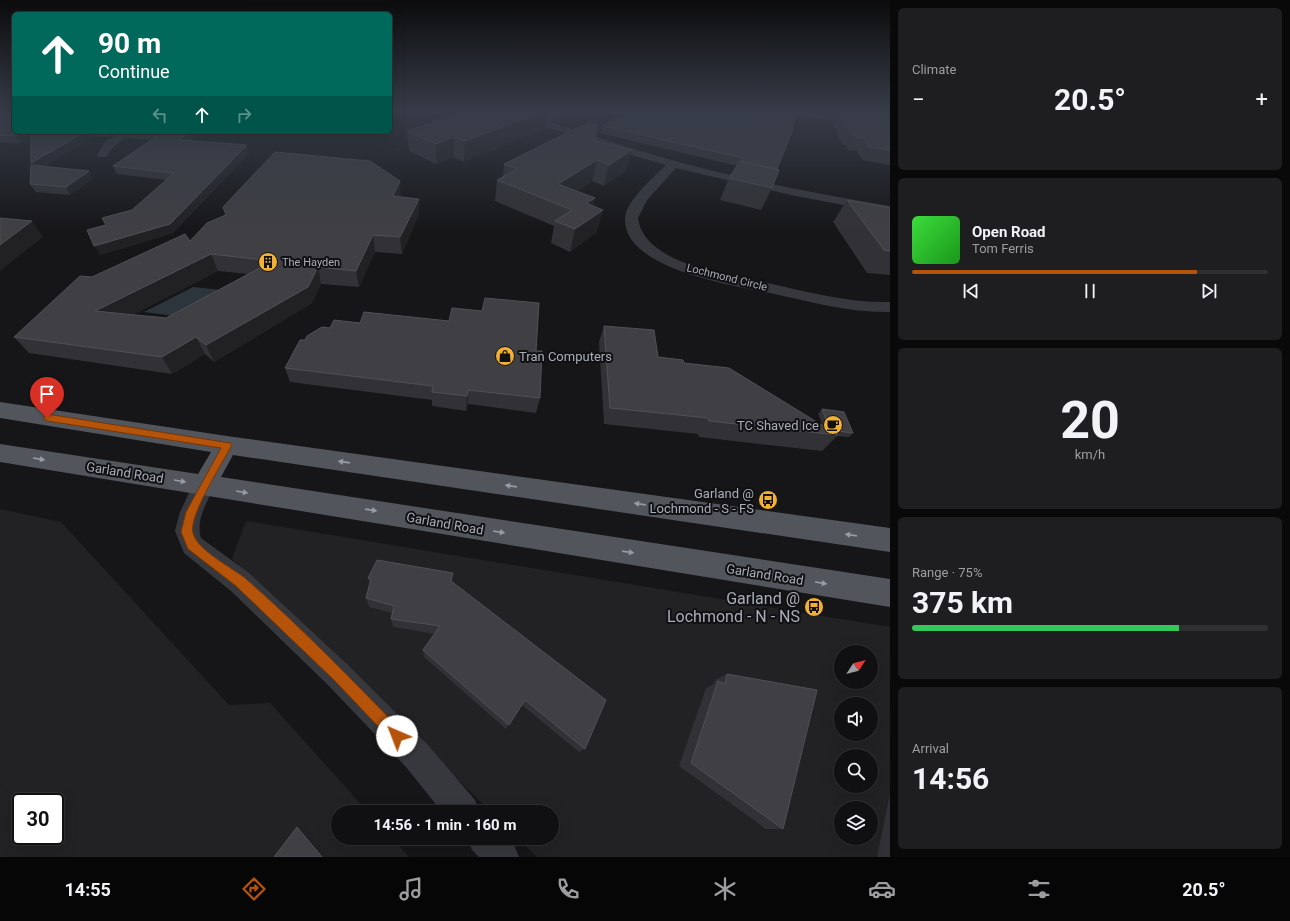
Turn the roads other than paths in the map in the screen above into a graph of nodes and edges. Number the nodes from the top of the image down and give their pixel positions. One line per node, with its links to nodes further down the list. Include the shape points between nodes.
1 (103, 151): 3 (street)
2 (631, 151): 4 (street)
3 (102, 155)
4 (674, 164): 5 (street, via 785,190); 6 (street, Lochmond Circle, via 637,204 631,218 634,234 654,252 705,274 849,305)
5 (890, 210)
6 (890, 307)
7 (0, 410): 8 (main road)
8 (227, 445): 10 (main road); 11 (main road, one-way to 8)
9 (0, 453): 10 (main road, Garland Road, one-way to 10)
10 (204, 485): 12 (main road, Garland Road, one-way to 12); 13 (street, via 191,512 188,525 187,532 192,545 240,582 338,675 417,756)
11 (890, 540)
12 (890, 593)
13 (457, 805)
14 (491, 845): 15 (street)
15 (502, 857)

